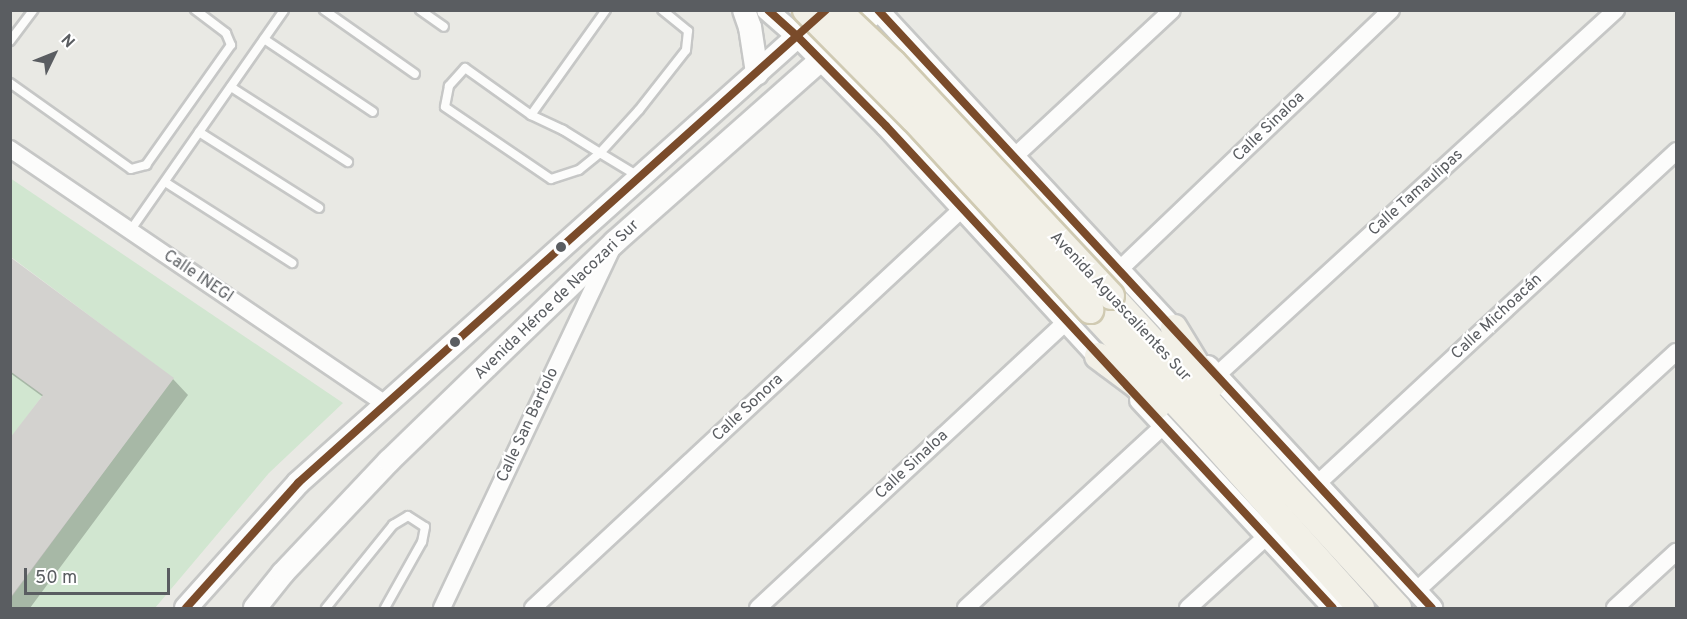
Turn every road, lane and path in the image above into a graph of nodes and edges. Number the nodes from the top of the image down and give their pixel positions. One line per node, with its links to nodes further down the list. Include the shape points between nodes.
1 (33, 10): 21 (lane)
2 (195, 10): 25 (lane, via 226,33 231,45 146,165 131,169)
3 (284, 10): 19 (lane)
4 (324, 10): 23 (lane)
5 (420, 10): 17 (lane)
6 (606, 10): 29 (lane)
7 (662, 10): 33 (lane, via 688,31 686,50)
8 (744, 10): 24 (main road)
9 (767, 10): 18 (street, Avenida Aguascalientes Sur)
10 (806, 10): 44 (main road, Avenida Aguascalientes Sur, bridge)
11 (827, 10): 18 (main road, Avenida Héroe de Nacozari Sur)
12 (837, 10): 44 (main road, Avenida Aguascalientes Sur, bridge, via 893,63)
13 (878, 10): 20 (street, Avenida Aguascalientes Sur); 22 (main road, Avenida Héroe de Nacozari Sur)
14 (1172, 10): 34 (street)
15 (1392, 10): 43 (street, Calle Sinaloa)
16 (1616, 10): 49 (street, Calle Tamaulipas)
17 (444, 27)
18 (798, 37): 22 (street, Avenida Aguascalientes Sur); 24 (main road, Avenida Héroe de Nacozari Sur)
19 (264, 39): 26 (lane); 28 (lane)
20 (906, 40): 27 (street, via 885,36 875,39 856,56 850,68); 34 (street, Avenida Aguascalientes Sur)
21 (10, 41)
22 (822, 60): 27 (street, Avenida Aguascalientes Sur); 41 (main road, Avenida Héroe de Nacozari Sur)
23 (415, 74)
24 (757, 74): 36 (main road, Avenida Héroe de Nacozari Sur)
25 (10, 83)
26 (231, 87): 30 (lane); 35 (lane)
27 (859, 97): 39 (street, Avenida Aguascalientes Sur)
28 (373, 112)
29 (531, 115): 33 (lane); 33 (lane, via 465,68 449,86 445,107 551,179 579,170)
30 (199, 132): 37 (lane); 38 (lane)
31 (10, 149): 40 (street, Calle INEGI)
32 (1677, 151): 54 (street, Calle Michoacán)
33 (600, 153): 36 (lane)
34 (1015, 156): 43 (street, Avenida Aguascalientes Sur)
35 (348, 162)
36 (641, 178): 50 (main road, Avenida Héroe de Nacozari Sur)
37 (165, 182): 40 (lane); 42 (lane)
38 (319, 208)
39 (963, 208): 45 (street, Avenida Aguascalientes Sur); 64 (street, Calle Sonora)
40 (130, 231): 50 (street, Calle INEGI)
41 (615, 243): 60 (main road, Avenida Héroe de Nacozari Sur, via 389,460 283,573); 63 (street, Calle San Bartolo)
42 (292, 263)
43 (1120, 269): 46 (street, Avenida Aguascalientes Sur)
44 (1100, 303): 52 (main road, Avenida Aguascalientes Sur); 53 (main road, Avenida Aguascalientes Sur)
45 (1066, 322): 48 (street, Avenida Aguascalientes Sur); 65 (street, Calle Sinaloa)
46 (1174, 328): 49 (street, Avenida Aguascalientes Sur); 52 (main road, via 1196,364 1220,392)
47 (1677, 352): 57 (street)
48 (1098, 356): 51 (street, Avenida Aguascalientes Sur); 53 (main road, via 1175,421)
49 (1217, 375): 54 (street, Avenida Aguascalientes Sur)
50 (386, 404): 59 (main road, Avenida Héroe de Nacozari Sur, via 298,483)
51 (1164, 425): 55 (street, Avenida Aguascalientes Sur); 66 (street)
52 (1232, 425): 68 (main road, Avenida Aguascalientes Sur)
53 (1209, 438): 58 (main road, Avenida Aguascalientes Sur)
54 (1317, 484): 57 (street, Avenida Aguascalientes Sur)
55 (1267, 536): 58 (street, Avenida Aguascalientes Sur); 67 (street)
56 (1677, 552): 70 (street)
57 (1416, 591): 69 (street, Avenida Aguascalientes Sur)
58 (1346, 602)
59 (186, 609)
60 (255, 609)
61 (326, 609): 62 (lane, via 393,525 408,516 425,527 422,542)
62 (385, 609)
63 (442, 609)
64 (533, 609)
65 (758, 609)
66 (966, 609)
67 (1188, 609)
68 (1398, 609)
69 (1432, 609)
70 (1615, 609)

